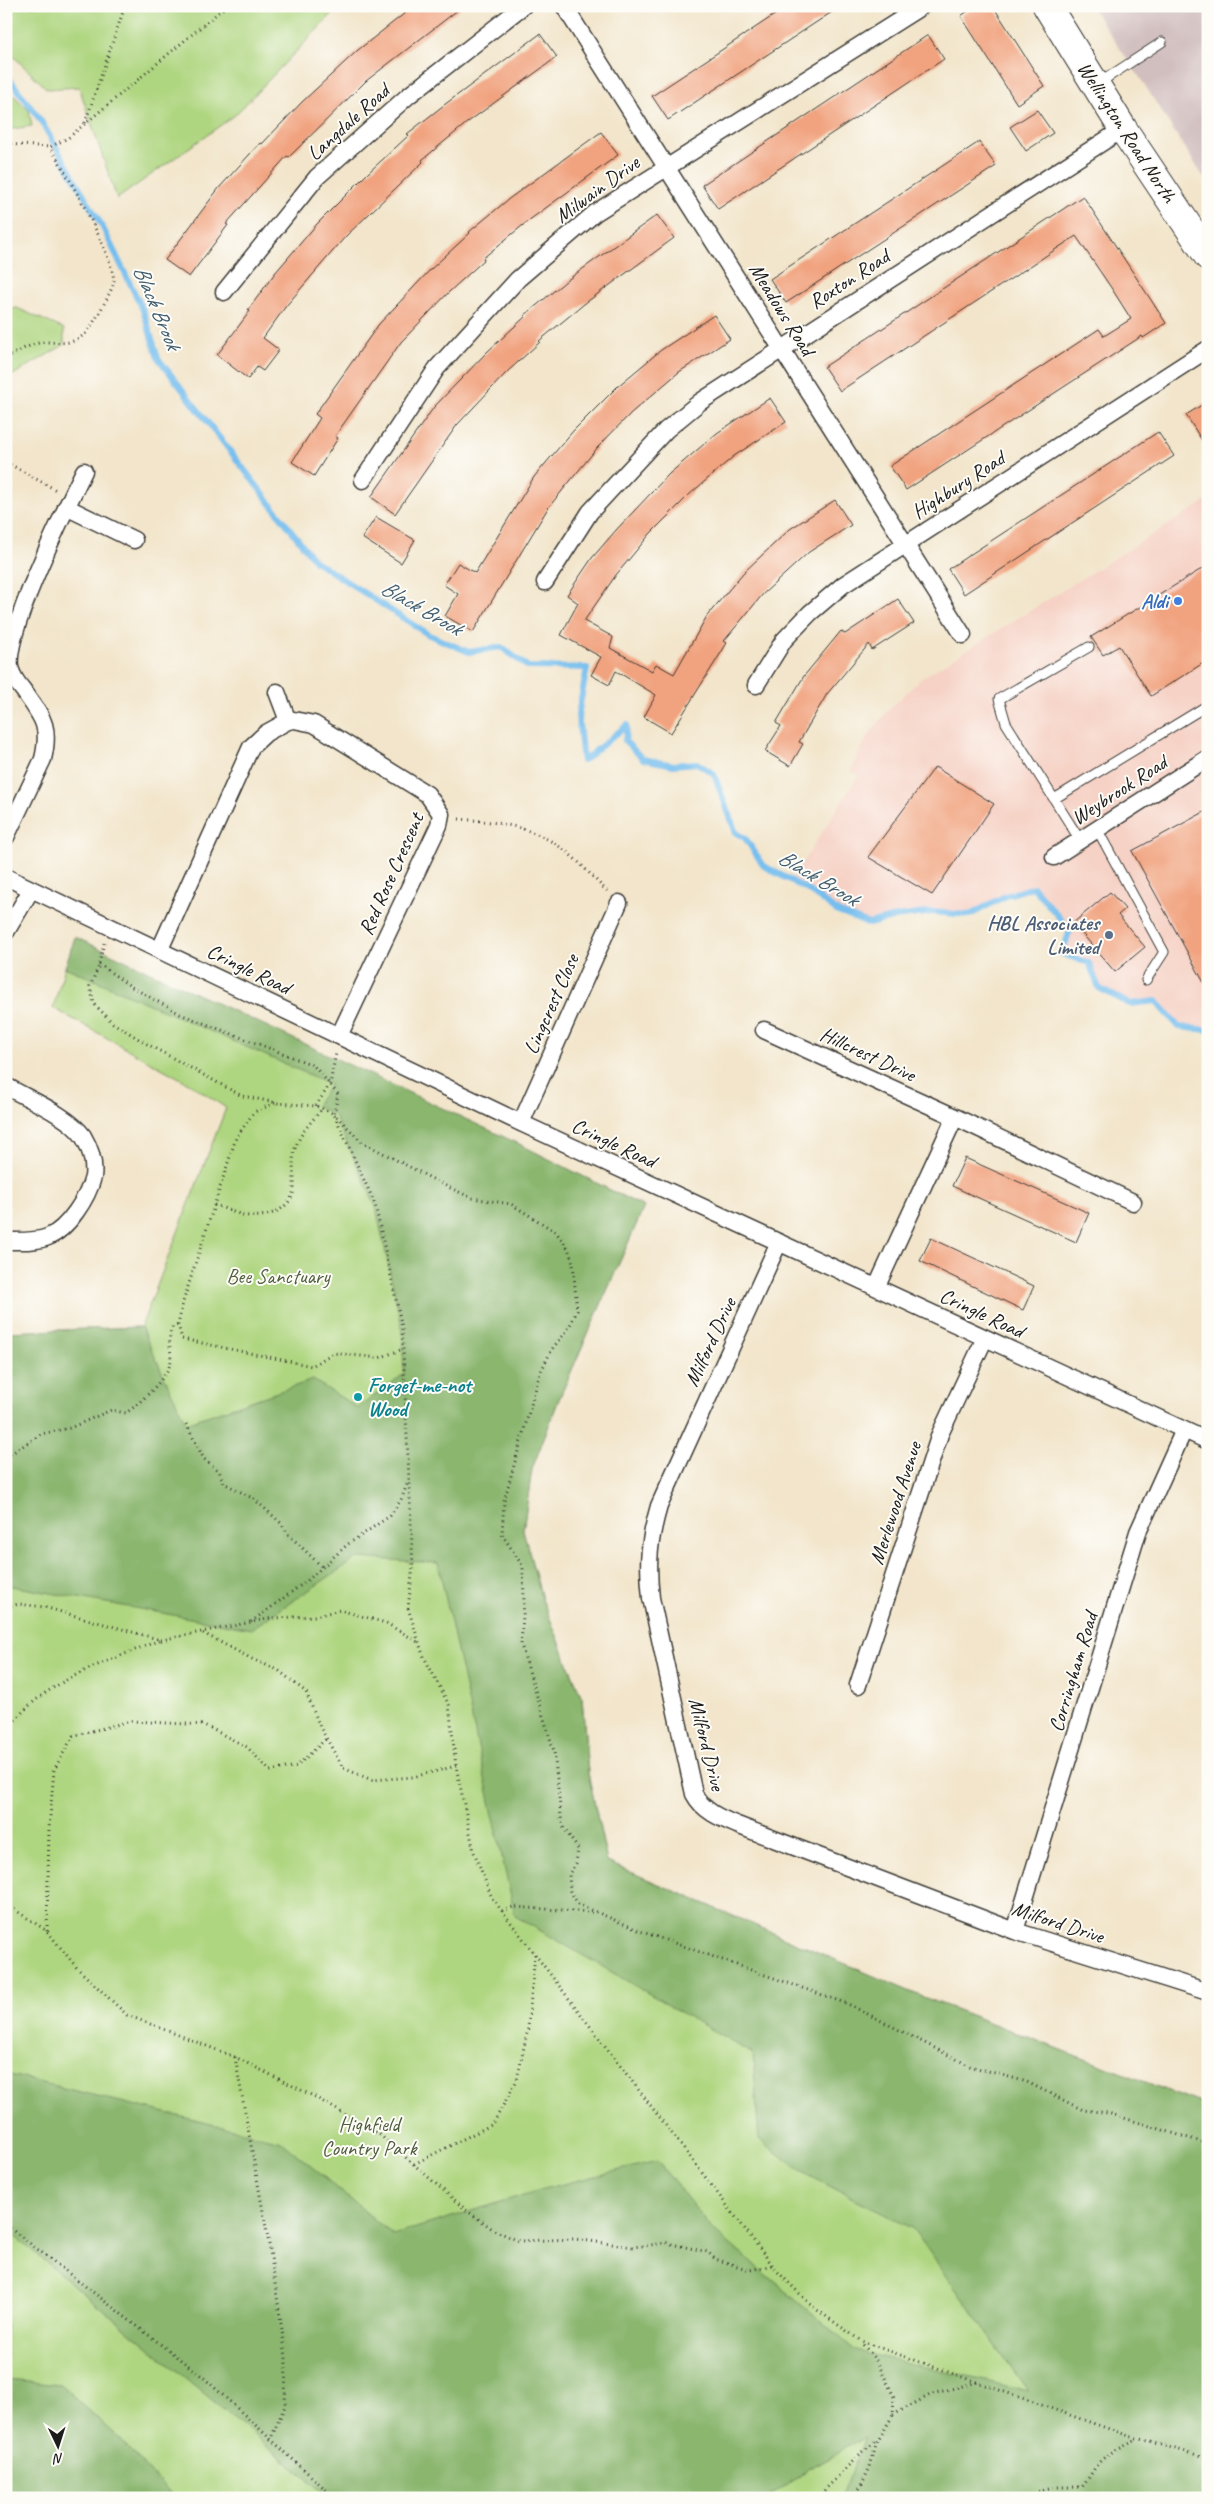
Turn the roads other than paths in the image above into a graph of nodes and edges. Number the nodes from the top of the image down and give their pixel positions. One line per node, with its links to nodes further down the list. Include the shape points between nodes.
1 (523, 6): 10 (street, Langdale Road, via 408,96 317,177)
2 (564, 6): 8 (street, Meadows Road)
3 (922, 6): 8 (street, Milwain Drive)
4 (1048, 6): 6 (highway, Wellington Road North)
5 (1162, 42): 6 (lane)
6 (1096, 85): 7 (highway, Wellington Road North)
7 (1123, 129): 9 (highway, Wellington Road North); 11 (street, Roxton Road)
8 (666, 166): 11 (street, Meadows Road); 14 (street, Milwain Drive, via 595,213 518,279 437,368)
9 (1208, 256)
10 (224, 292)
11 (781, 348): 17 (street, Meadows Road); 18 (street, Roxton Road, via 700,402 666,430 590,512)
12 (1208, 349): 17 (street, Highbury Road)
13 (84, 471): 15 (street)
14 (363, 480)
15 (66, 507): 16 (street); 28 (street, via 16,626 10,666 14,678 47,729 43,759)
16 (134, 540)
17 (905, 544): 19 (street, Meadows Road); 21 (street, Highbury Road, via 843,585 810,613 784,640)
18 (545, 582)
19 (963, 636)
20 (1090, 647): 26 (lane, via 999,699 1006,723)
21 (756, 685)
22 (277, 692): 24 (street)
23 (1208, 705): 26 (lane)
24 (288, 721): 35 (street, via 266,733 251,747); 38 (street, Red Rose Crescent, via 314,724 427,794 442,814)
25 (1208, 758): 27 (street, Weybrook Road)
26 (1054, 799): 29 (lane)
27 (1097, 829): 29 (street, Weybrook Road); 36 (lane, via 1164,952)
28 (6, 837)
29 (1080, 840): 30 (street, Weybrook Road)
30 (1054, 857)
31 (6, 877): 32 (street, Cringle Road)
32 (31, 890): 34 (street); 35 (street, Cringle Road)
33 (619, 902): 41 (street, Lingcrest Close)
34 (6, 932)
35 (160, 949): 38 (street, Cringle Road)
36 (1146, 980)
37 (764, 1030): 40 (street, Hillcrest Drive)
38 (339, 1036): 41 (street, Cringle Road)
39 (6, 1086): 43 (street, via 68,1122 82,1136 93,1162 92,1177 80,1206 66,1225 48,1237)
40 (955, 1117): 42 (street, Hillcrest Drive); 45 (street)
41 (521, 1123): 44 (street, Cringle Road)
42 (1133, 1202)
43 (6, 1241)
44 (780, 1242): 45 (street, Cringle Road); 50 (street, Milford Drive, via 659,1506 650,1536 651,1598 694,1794 699,1805 737,1825)
45 (877, 1286): 46 (street, Cringle Road)
46 (985, 1338): 47 (street, Cringle Road); 49 (street, Merlewood Avenue, via 940,1434)
47 (1184, 1430): 48 (street, Cringle Road); 50 (street, Corringham Road, via 1138,1532)
48 (1206, 1436)
49 (858, 1685)
50 (1015, 1931): 51 (street, Milford Drive)
51 (1208, 1992)

